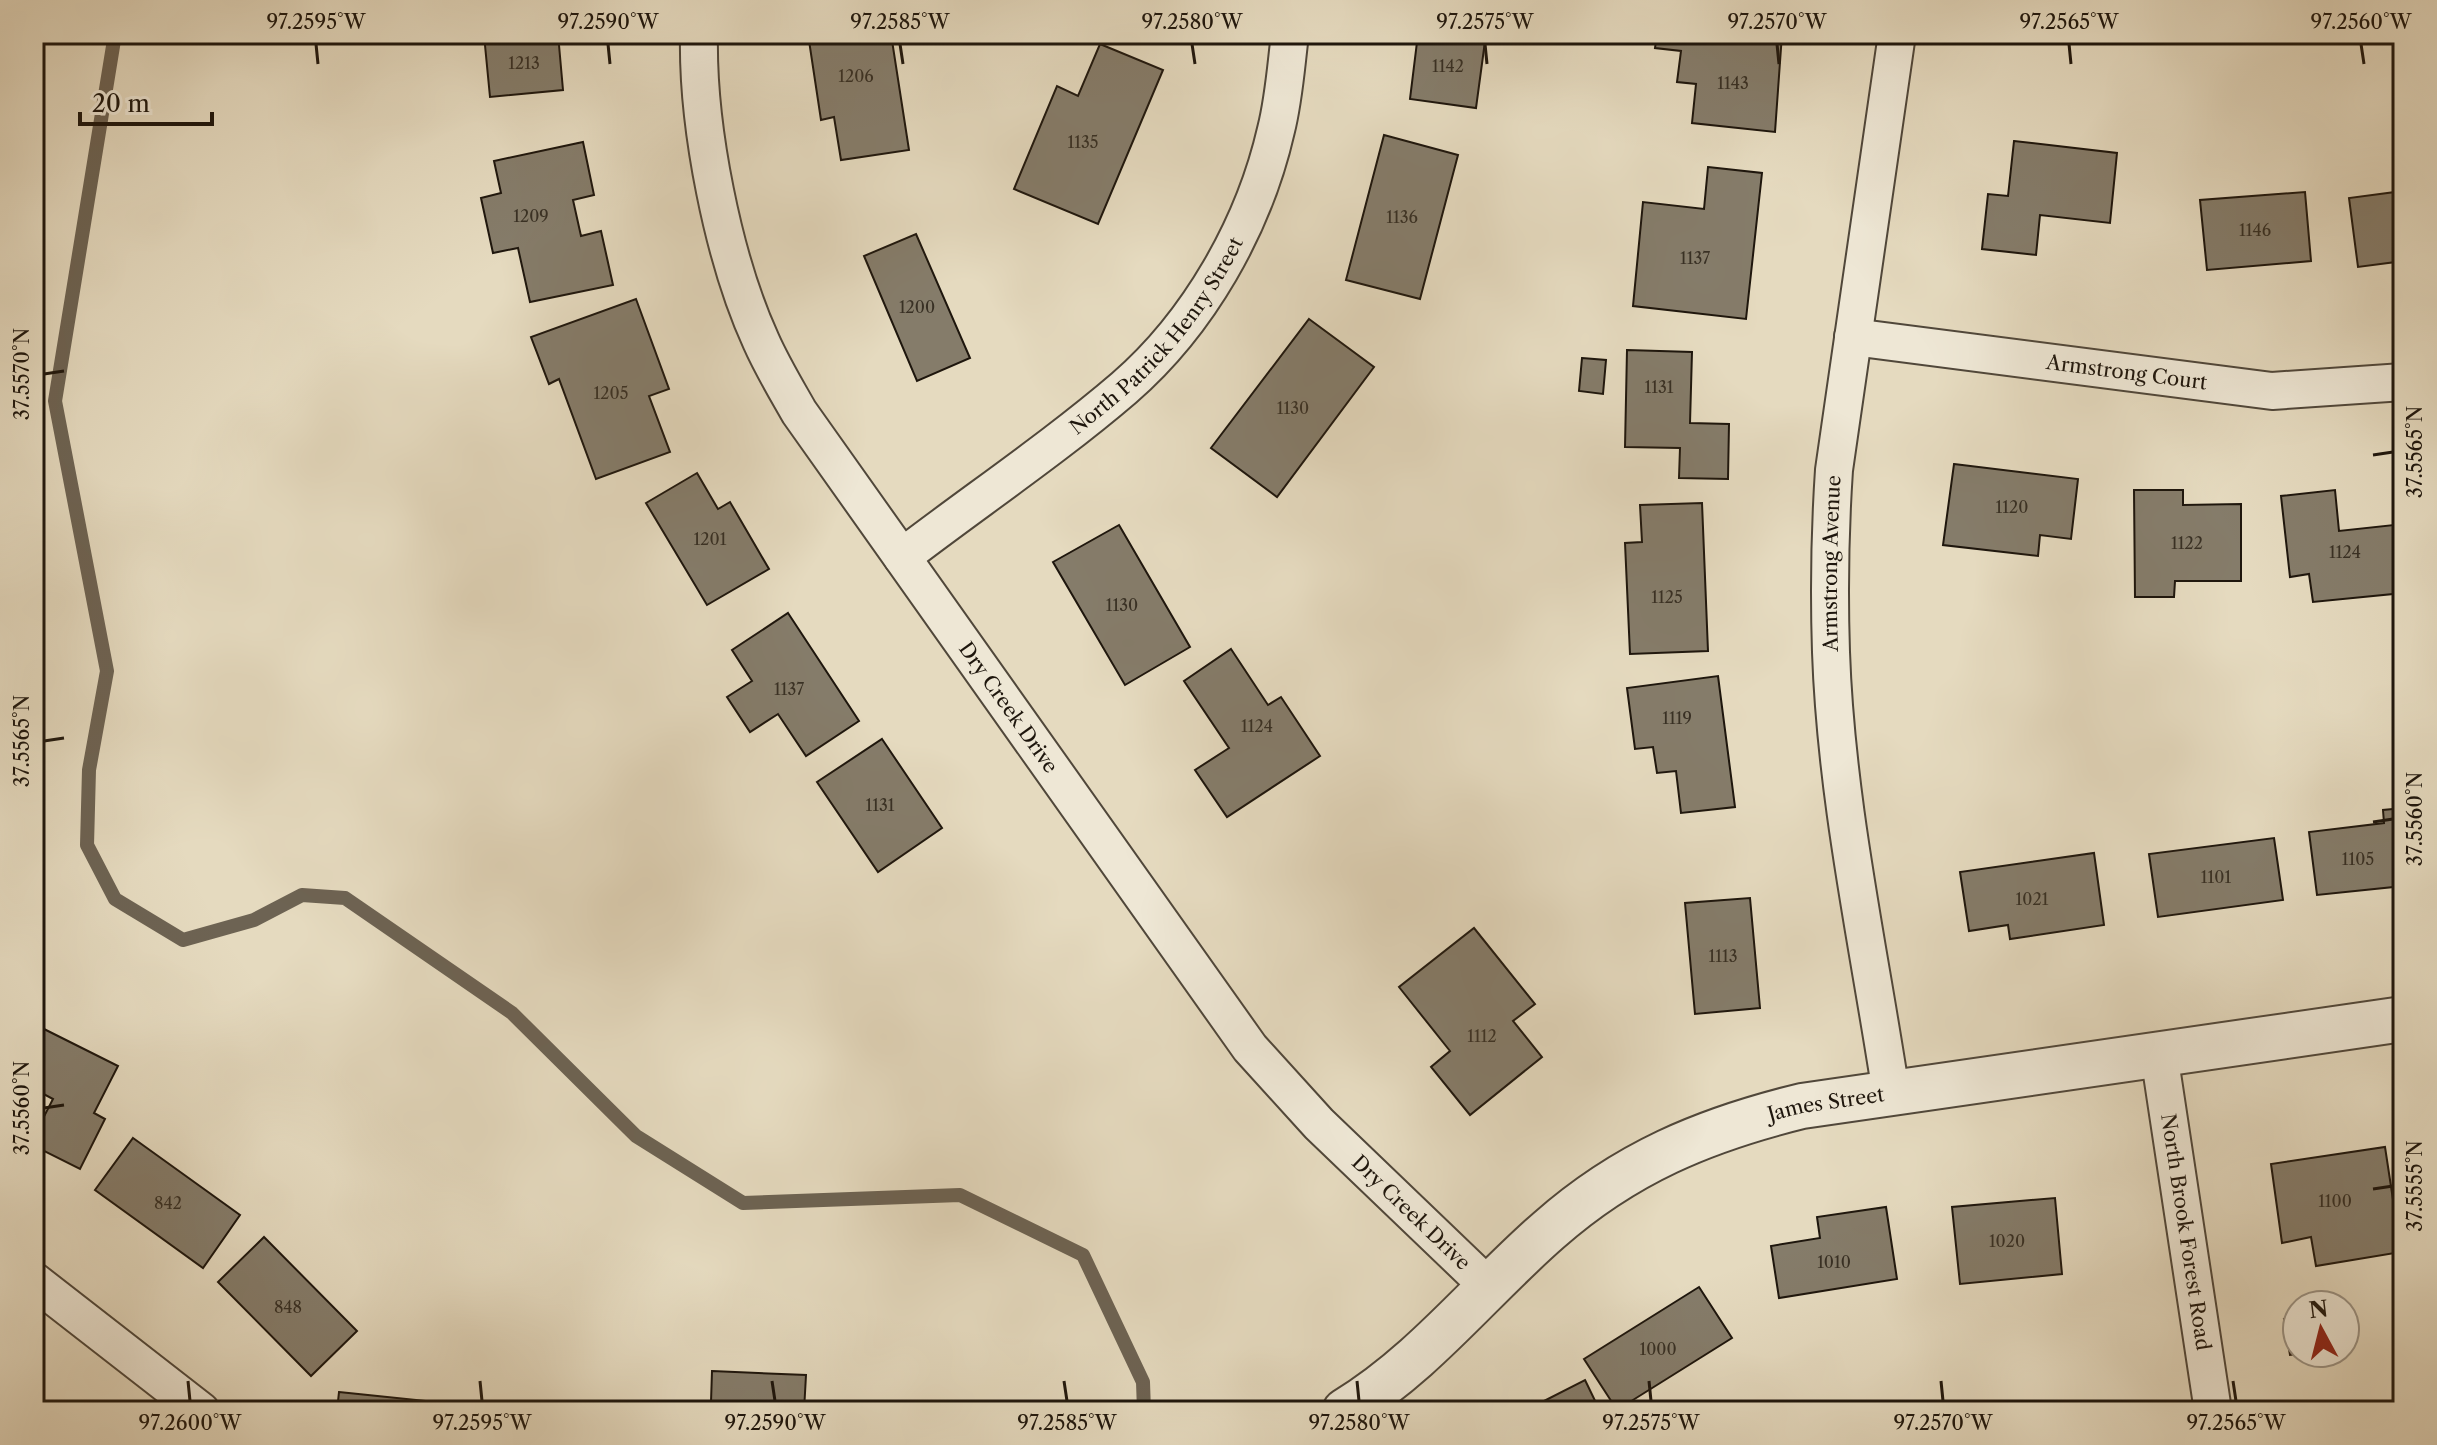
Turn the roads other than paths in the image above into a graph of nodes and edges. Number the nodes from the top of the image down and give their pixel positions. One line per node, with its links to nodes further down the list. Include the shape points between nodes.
1 (699, 34): 6 (street, Dry Creek Drive, via 704,111 720,210 733,265 761,341 799,412)
2 (1290, 34): 6 (street, North Patrick Henry Street, via 1277,130 1254,202 1221,270 1177,332 1125,387)
3 (1897, 34): 4 (street, Armstrong Avenue)
4 (1853, 337): 5 (street, Armstrong Court, via 2272,391); 9 (street, Armstrong Avenue, via 1834,470 1831,654 1842,772)
5 (2403, 382)
6 (902, 557): 11 (street, Dry Creek Drive, via 1250,1048 1319,1124)
7 (2403, 1019): 8 (street, James Street)
8 (2159, 1054): 9 (street, James Street); 14 (street, North Brook Forest Road)
9 (1891, 1093): 11 (street, James Street, via 1737,1122 1669,1148 1599,1189)
10 (34, 1281): 12 (street)
11 (1490, 1288): 13 (street, James Street, via 1410,1365)
12 (201, 1411)
13 (1345, 1411)
14 (2213, 1411)

